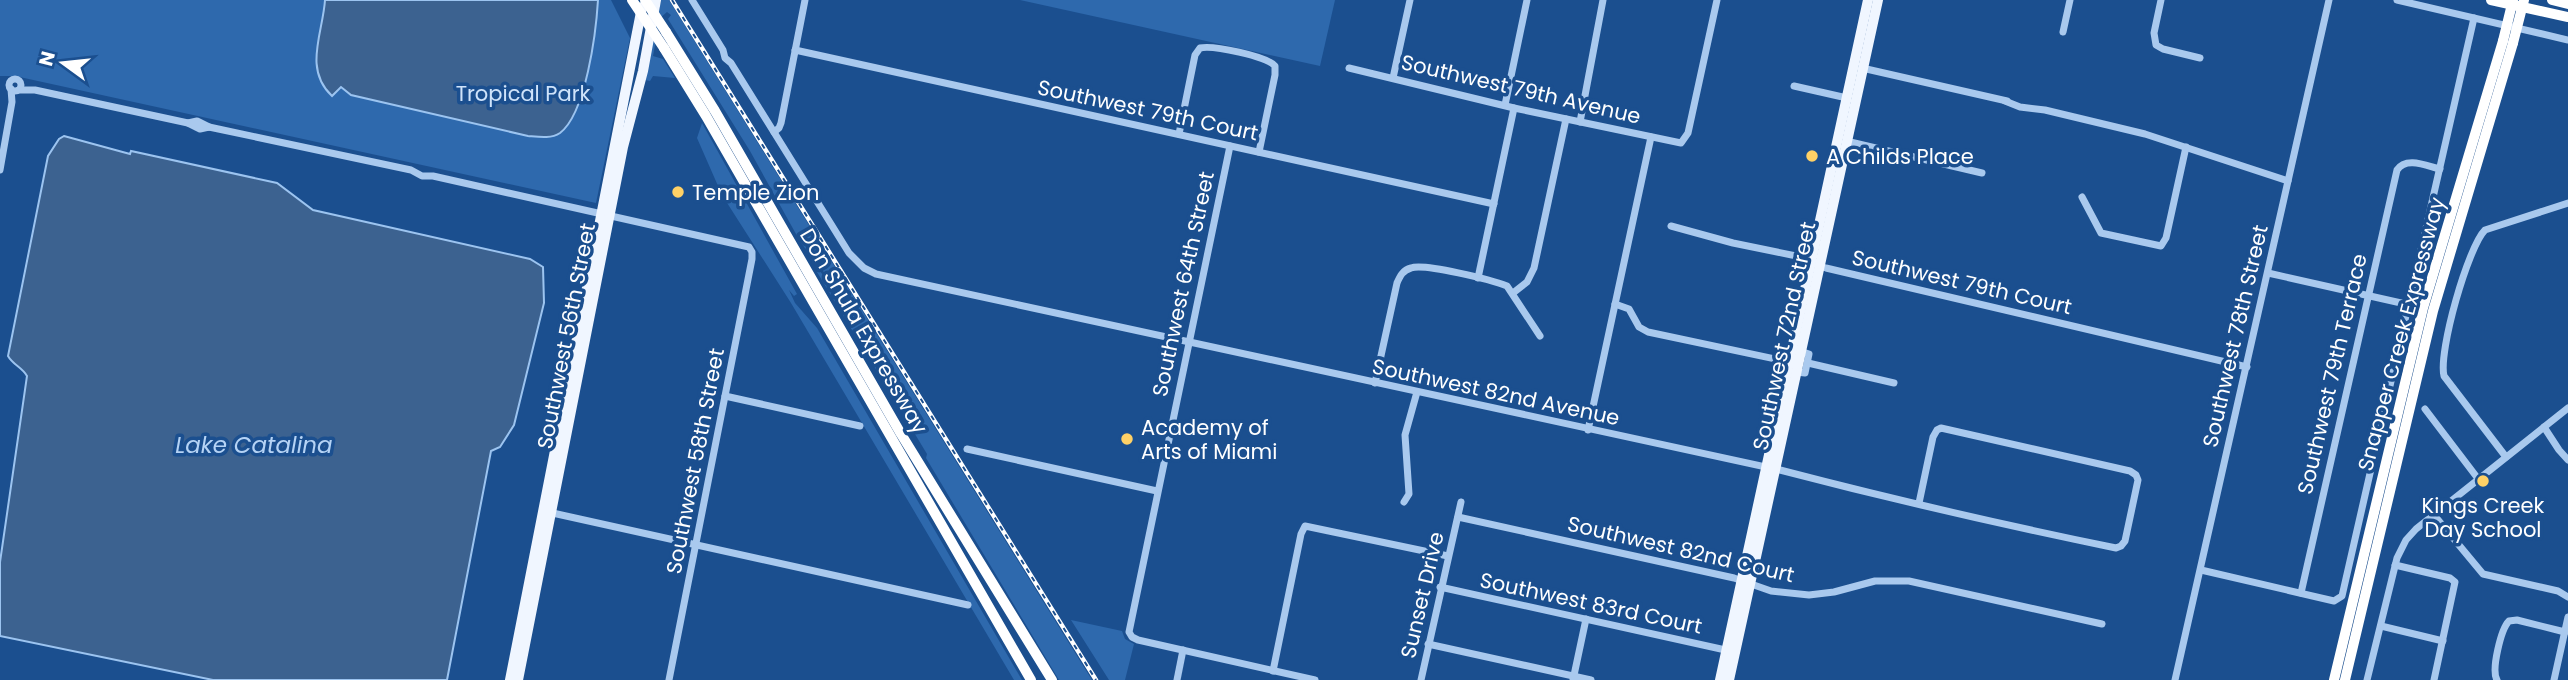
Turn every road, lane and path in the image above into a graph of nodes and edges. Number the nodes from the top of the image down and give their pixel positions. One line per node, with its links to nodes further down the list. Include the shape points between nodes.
1 (632, 0): 114 (highway, Don Shula Expressway, bridge, via 706,116)
2 (644, 0): 55 (main road, Southwest 56th Street); 115 (highway, Don Shula Expressway, bridge, via 715,111 901,434)
3 (656, 0): 55 (main road, Southwest 56th Street)
4 (692, 0): 41 (street)
5 (805, 0): 28 (street)
6 (1410, 0): 32 (street)
7 (1527, 0): 37 (street)
8 (1604, 0): 40 (street)
9 (1717, 0): 43 (street, Southwest 79th Avenue, via 1688,133 1684,141)
10 (1868, 0): 30 (main road, Southwest 72nd Street)
11 (1878, 0): 30 (main road, Southwest 72nd Street)
12 (2070, 0): 25 (street)
13 (2161, 0): 29 (street, via 2156,45)
14 (2329, 0): 51 (street, Southwest 78th Street)
15 (2397, 0): 23 (street)
16 (2491, 0): 21 (highway)
17 (2513, 0): 27 (highway, Snapper Creek Expressway, bridge)
18 (2524, 0): 27 (highway, Snapper Creek Expressway, bridge)
19 (2552, 0): 20 (highway)
20 (2568, 4)
21 (2550, 13): 22 (highway); 24 (highway)
22 (2568, 17)
23 (2474, 18): 26 (street); 48 (street)
24 (2568, 24)
25 (2063, 32)
26 (2568, 40)
27 (2508, 42): 124 (highway, Snapper Creek Expressway, via 2423,308); 125 (highway, Snapper Creek Expressway, via 2433,311)
28 (795, 50): 41 (street, via 780,126); 42 (street, Southwest 79th Court)
29 (2200, 58)
30 (1858, 67): 36 (main road, Southwest 72nd Street); 44 (main road, Southwest 72nd Street); 46 (street, via 2037,106)
31 (1349, 68): 32 (street, Southwest 79th Avenue)
32 (1393, 78): 37 (street, Southwest 79th Avenue)
33 (0, 82): 35 (street)
34 (1794, 86): 36 (street)
35 (15, 87): 49 (street); 55 (street, via 188,123 197,121 422,176)
36 (1847, 98): 57 (main road, Southwest 72nd Street)
37 (1505, 106): 38 (street, Southwest 79th Avenue)
38 (1514, 108): 39 (street, Southwest 79th Avenue); 54 (street)
39 (1566, 119): 40 (street, Southwest 79th Avenue); 60 (street, via 1534,268 1527,282)
40 (1580, 122): 43 (street, Southwest 79th Avenue)
41 (774, 132): 65 (street, Southwest 82nd Avenue, via 846,248 864,268)
42 (1179, 134): 45 (street, Southwest 79th Court); 47 (street, via 1195,55 1200,48 1212,47 1264,59 1275,66)
43 (1651, 137): 62 (street)
44 (1846, 141): 50 (street); 57 (main road, Southwest 72nd Street)
45 (1230, 146): 47 (street, Southwest 79th Court); 65 (street, Southwest 64th Street)
46 (2186, 147): 51 (street); 52 (street, via 2161,246 2102,233)
47 (1259, 152): 54 (street, Southwest 79th Court)
48 (2440, 169): 61 (street, Southwest 79th Terrace, via 2400,165); 63 (street)
49 (0, 170)
50 (1982, 173)
51 (2288, 181): 58 (street, Southwest 78th Street)
52 (2082, 197)
53 (2568, 202): 78 (street, via 2482,233 2459,291 2442,369)
54 (1494, 204): 59 (street)
55 (606, 214): 71 (street, Southwest 58th Street, via 751,249); 86 (main road, Southwest 56th Street)
56 (1671, 226): 57 (street, Southwest 79th Court)
57 (1815, 263): 66 (main road, Southwest 72nd Street); 66 (main road, Southwest 72nd Street); 67 (street, Southwest 79th Court)
58 (2268, 272): 61 (street); 67 (street, Southwest 78th Street)
59 (1478, 278): 60 (street, via 1507,286); 68 (street, via 1421,266 1402,273)
60 (1513, 293): 64 (street)
61 (2368, 296): 63 (street); 95 (street, Southwest 79th Terrace)
62 (1615, 304): 66 (street, via 1630,310 1639,327 1648,332); 76 (street)
63 (2410, 305): 95 (street, via 2344,591 2334,601)
64 (1540, 335)
65 (1189, 342): 68 (street, Southwest 82nd Avenue); 82 (street, Southwest 64th Street)
66 (1797, 365): 69 (street); 80 (main road, Southwest 72nd Street)
67 (2247, 368): 92 (street, Southwest 78th Street)
68 (1375, 383): 70 (street, Southwest 82nd Avenue)
69 (1894, 383)
70 (1418, 392): 76 (street, Southwest 82nd Avenue); 83 (street, via 1405,436 1409,494)
71 (726, 396): 74 (street); 89 (street, Southwest 58th Street)
72 (2568, 408): 75 (street)
73 (2425, 409): 81 (street)
74 (860, 426)
75 (2544, 427): 78 (street); 79 (street)
76 (1588, 430): 80 (street, Southwest 82nd Avenue)
77 (967, 449): 82 (street)
78 (2506, 457): 81 (street)
79 (2568, 460)
80 (1770, 469): 85 (street, Southwest 82nd Avenue); 93 (main road, Southwest 72nd Street)
81 (2479, 480): 87 (street)
82 (1157, 491): 106 (street, Southwest 64th Street, via 1130,635)
83 (1404, 502)
84 (1461, 502): 88 (street, Sunset Drive)
85 (1919, 503): 85 (street, Southwest 82nd Avenue, via 1938,429 2136,475 2138,484 2125,541 2116,548)
86 (547, 512): 89 (street); 103 (main road, Southwest 56th Street)
87 (2434, 515): 91 (street, via 2406,540); 96 (street, via 2483,573)
88 (1458, 517): 90 (street, Sunset Drive); 93 (street, Southwest 82nd Court)
89 (696, 544): 97 (street); 113 (street, Southwest 58th Street)
90 (1448, 556): 94 (street, Sunset Drive); 108 (street, via 1305,526)
91 (2395, 565): 101 (street); 104 (street, via 2455,582)
92 (2201, 569): 95 (street); 123 (street, Southwest 78th Street)
93 (1746, 582): 100 (street, Southwest 82nd Court, via 1777,592 1813,595 1875,581 1909,581); 107 (main road, Southwest 72nd Street)
94 (1440, 587): 99 (street, Southwest 83rd Court); 105 (street, Sunset Drive)
95 (2301, 593)
96 (2567, 596)
97 (968, 605)
98 (2568, 617): 102 (street)
99 (1586, 619): 107 (street, Southwest 83rd Court); 109 (street)
100 (2102, 624)
101 (2381, 626): 104 (street); 126 (street)
102 (2565, 632): 110 (street, via 2509,621); 128 (street)
103 (523, 634): 111 (main road, Southwest 56th Street); 112 (main road, Southwest 56th Street)
104 (2443, 641): 127 (street)
105 (1428, 644): 109 (street); 119 (street, Sunset Drive)
106 (1183, 650): 108 (street); 116 (street)
107 (1731, 651): 121 (main road, Southwest 72nd Street); 122 (main road, Southwest 72nd Street)
108 (1272, 671): 117 (street); 118 (street)
109 (1574, 678): 120 (street)
110 (2496, 678)
111 (510, 680)
112 (518, 680)
113 (669, 680)
114 (1031, 680)
115 (1052, 680)
116 (1177, 680)
117 (1269, 680)
118 (1315, 680)
119 (1421, 680)
120 (1591, 680)
121 (1720, 680)
122 (1729, 680)
123 (2176, 680)
124 (2334, 680)
125 (2345, 680)
126 (2367, 680)
127 (2434, 680)
128 (2554, 680)

